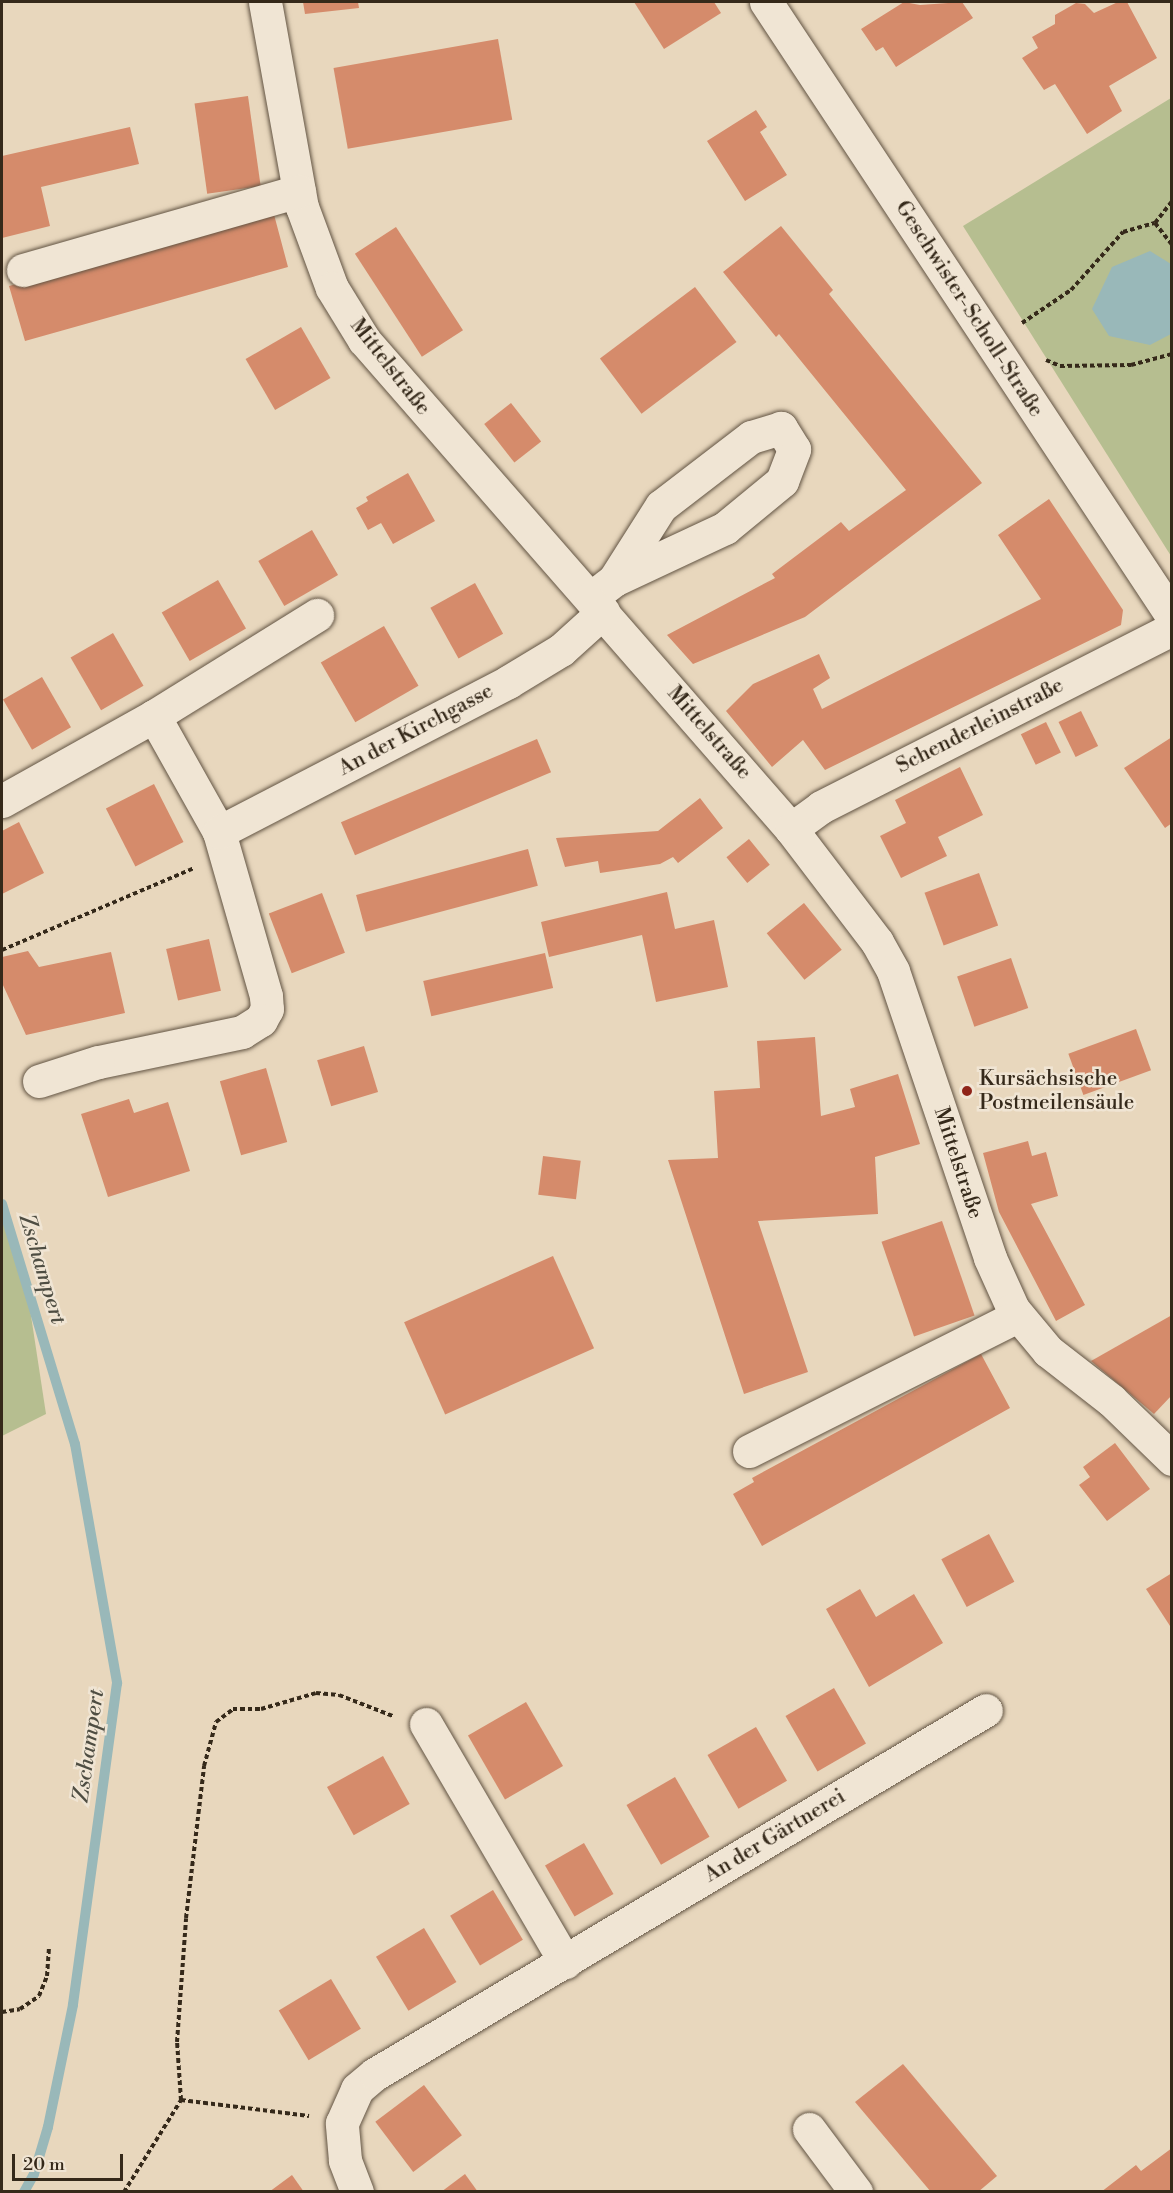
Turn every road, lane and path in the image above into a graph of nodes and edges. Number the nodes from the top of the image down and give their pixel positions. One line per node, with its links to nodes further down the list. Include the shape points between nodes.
1 (265, 2): 3 (street, Mittelstraße)
2 (766, 2): 8 (street, Geschwister-Scholl-Straße)
3 (299, 191): 7 (street); 11 (street, Mittelstraße, via 315,250 332,288 364,340 417,405)
4 (1172, 201): 5 (path)
5 (1155, 223): 6 (path); 8 (path, via 1123,232 1071,290 1000,338)
6 (1172, 245)
7 (23, 270)
8 (989, 339): 13 (street, Geschwister-Scholl-Straße)
9 (1172, 354): 10 (path, via 1131,365 1060,366)
10 (1040, 357)
11 (603, 597): 11 (street, via 724,528 782,481 794,449 781,428 751,437 661,506); 17 (street, Mittelstraße); 18 (street, An der Kirchgasse, via 561,650)
12 (317, 615): 15 (street)
13 (1172, 616)
14 (1172, 629): 17 (street, Schenderleinstraße, via 821,807)
15 (154, 716): 16 (street); 18 (street)
16 (2, 801)
17 (791, 829): 21 (street, Mittelstraße, via 877,942 893,971 993,1268)
18 (222, 843): 19 (path); 20 (street, via 266,996 267,1009 261,1020 242,1032 109,1059)
19 (2, 951)
20 (39, 1081)
21 (1018, 1316): 22 (street); 23 (street, Mittelstraße, via 1048,1351 1111,1400)
22 (749, 1451)
23 (1172, 1459)
24 (986, 1710): 27 (street, An der Gärtnerei)
25 (426, 1724): 27 (street); 29 (path, via 386,1715 339,1695 316,1693 261,1709 233,1709 216,1722 204,1766 186,1918 177,2042)
26 (49, 1946): 28 (path, via 47,1976 39,1996 20,2009)
27 (565, 1962): 30 (street, An der Gärtnerei, via 375,2074 357,2089)
28 (2, 2012)
29 (181, 2100): 30 (path); 32 (path)
30 (344, 2120): 33 (street, An der Gärtnerei, via 345,2160)
31 (809, 2129): 34 (street)
32 (124, 2192)
33 (357, 2192)
34 (856, 2192)

